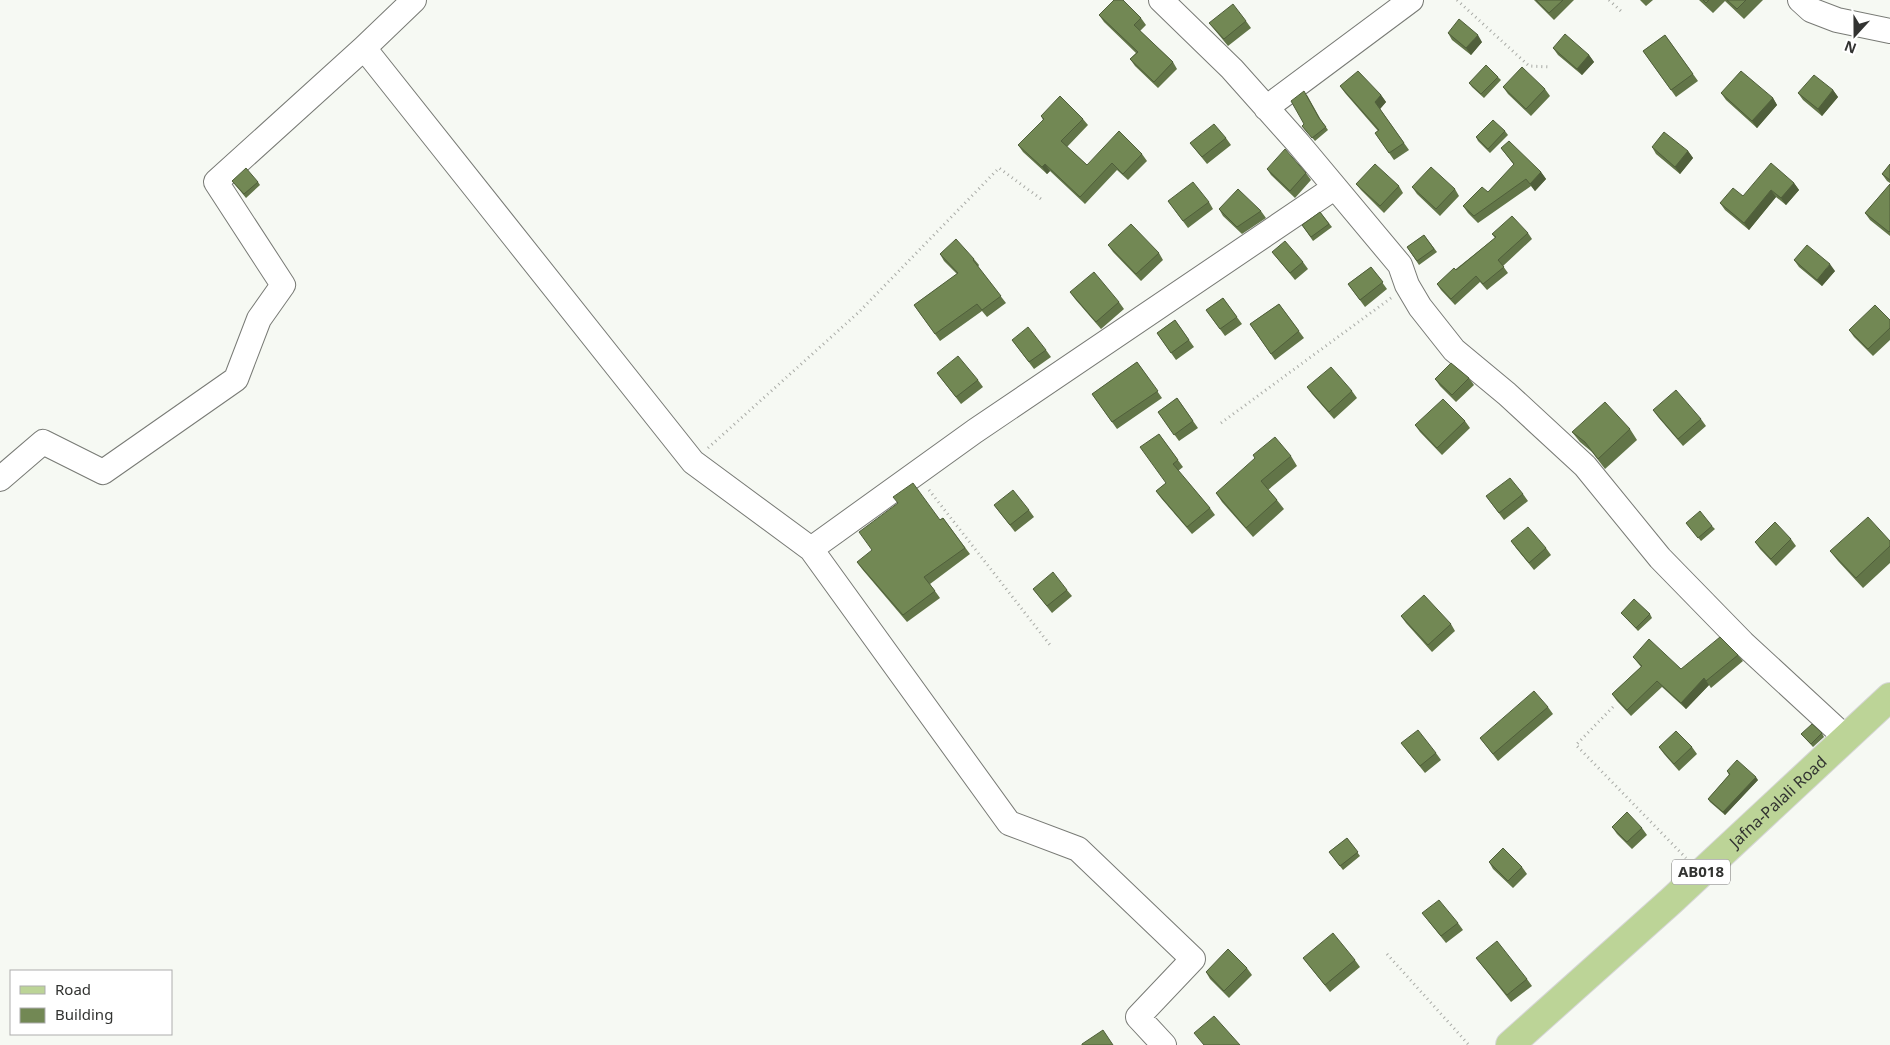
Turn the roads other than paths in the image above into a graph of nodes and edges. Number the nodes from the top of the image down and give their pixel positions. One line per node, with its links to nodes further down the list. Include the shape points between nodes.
1 (414, 0): 6 (street)
2 (1161, 0): 7 (street, via 1232,69)
3 (1411, 0): 7 (street)
4 (1800, 0): 5 (street, via 1811,10 1837,20)
5 (1890, 31)
6 (364, 48): 9 (street, via 216,182 283,285 260,319 236,379 103,472 43,442); 10 (street, via 693,462)
7 (1266, 108): 8 (street)
8 (1334, 188): 10 (street, via 1092,351); 12 (street, via 1400,265 1420,307 1454,350 1585,466 1660,558 1743,642)
9 (0, 479)
10 (811, 549): 13 (street, via 1010,823 1078,849 1193,959 1138,1017)
11 (1890, 697): 12 (main road, Jafna-Palali Road / AB018)
12 (1846, 738): 14 (main road, Jafna-Palali Road / AB018)
13 (1164, 1045)
14 (1510, 1045)

